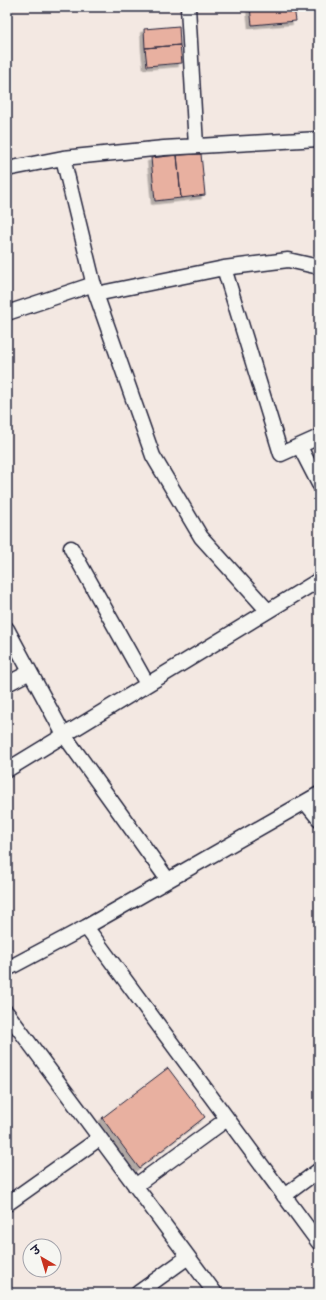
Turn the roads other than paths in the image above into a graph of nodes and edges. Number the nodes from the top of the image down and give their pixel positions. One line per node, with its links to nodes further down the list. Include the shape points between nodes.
1 (188, 7): 3 (street)
2 (319, 139): 3 (street)
3 (196, 146): 4 (street)
4 (63, 158): 5 (street); 8 (street)
5 (7, 169)
6 (319, 267): 7 (street, via 288,260)
7 (224, 268): 8 (street); 11 (street, via 281,454)
8 (95, 289): 9 (street); 15 (street, via 153,456 201,537)
9 (7, 313)
10 (319, 437): 11 (street)
11 (300, 446): 12 (street)
12 (319, 484)
13 (71, 548): 19 (street)
14 (319, 580): 15 (street)
15 (268, 611): 19 (street)
16 (7, 629): 17 (street)
17 (30, 672): 18 (street); 20 (street)
18 (7, 684)
19 (147, 684): 20 (street)
20 (64, 735): 21 (street); 25 (street)
21 (7, 770)
22 (319, 794): 23 (street)
23 (305, 802): 24 (street); 25 (street)
24 (319, 819)
25 (168, 880): 26 (street)
26 (86, 927): 27 (street); 29 (street)
27 (7, 969)
28 (9, 1019): 30 (street)
29 (227, 1119): 32 (street); 33 (street)
30 (100, 1138): 32 (street); 34 (street)
31 (319, 1170): 33 (street)
32 (135, 1186): 36 (street)
33 (284, 1196): 35 (street)
34 (7, 1204)
35 (319, 1243)
36 (188, 1257): 37 (street); 38 (street)
37 (138, 1293)
38 (215, 1293)

